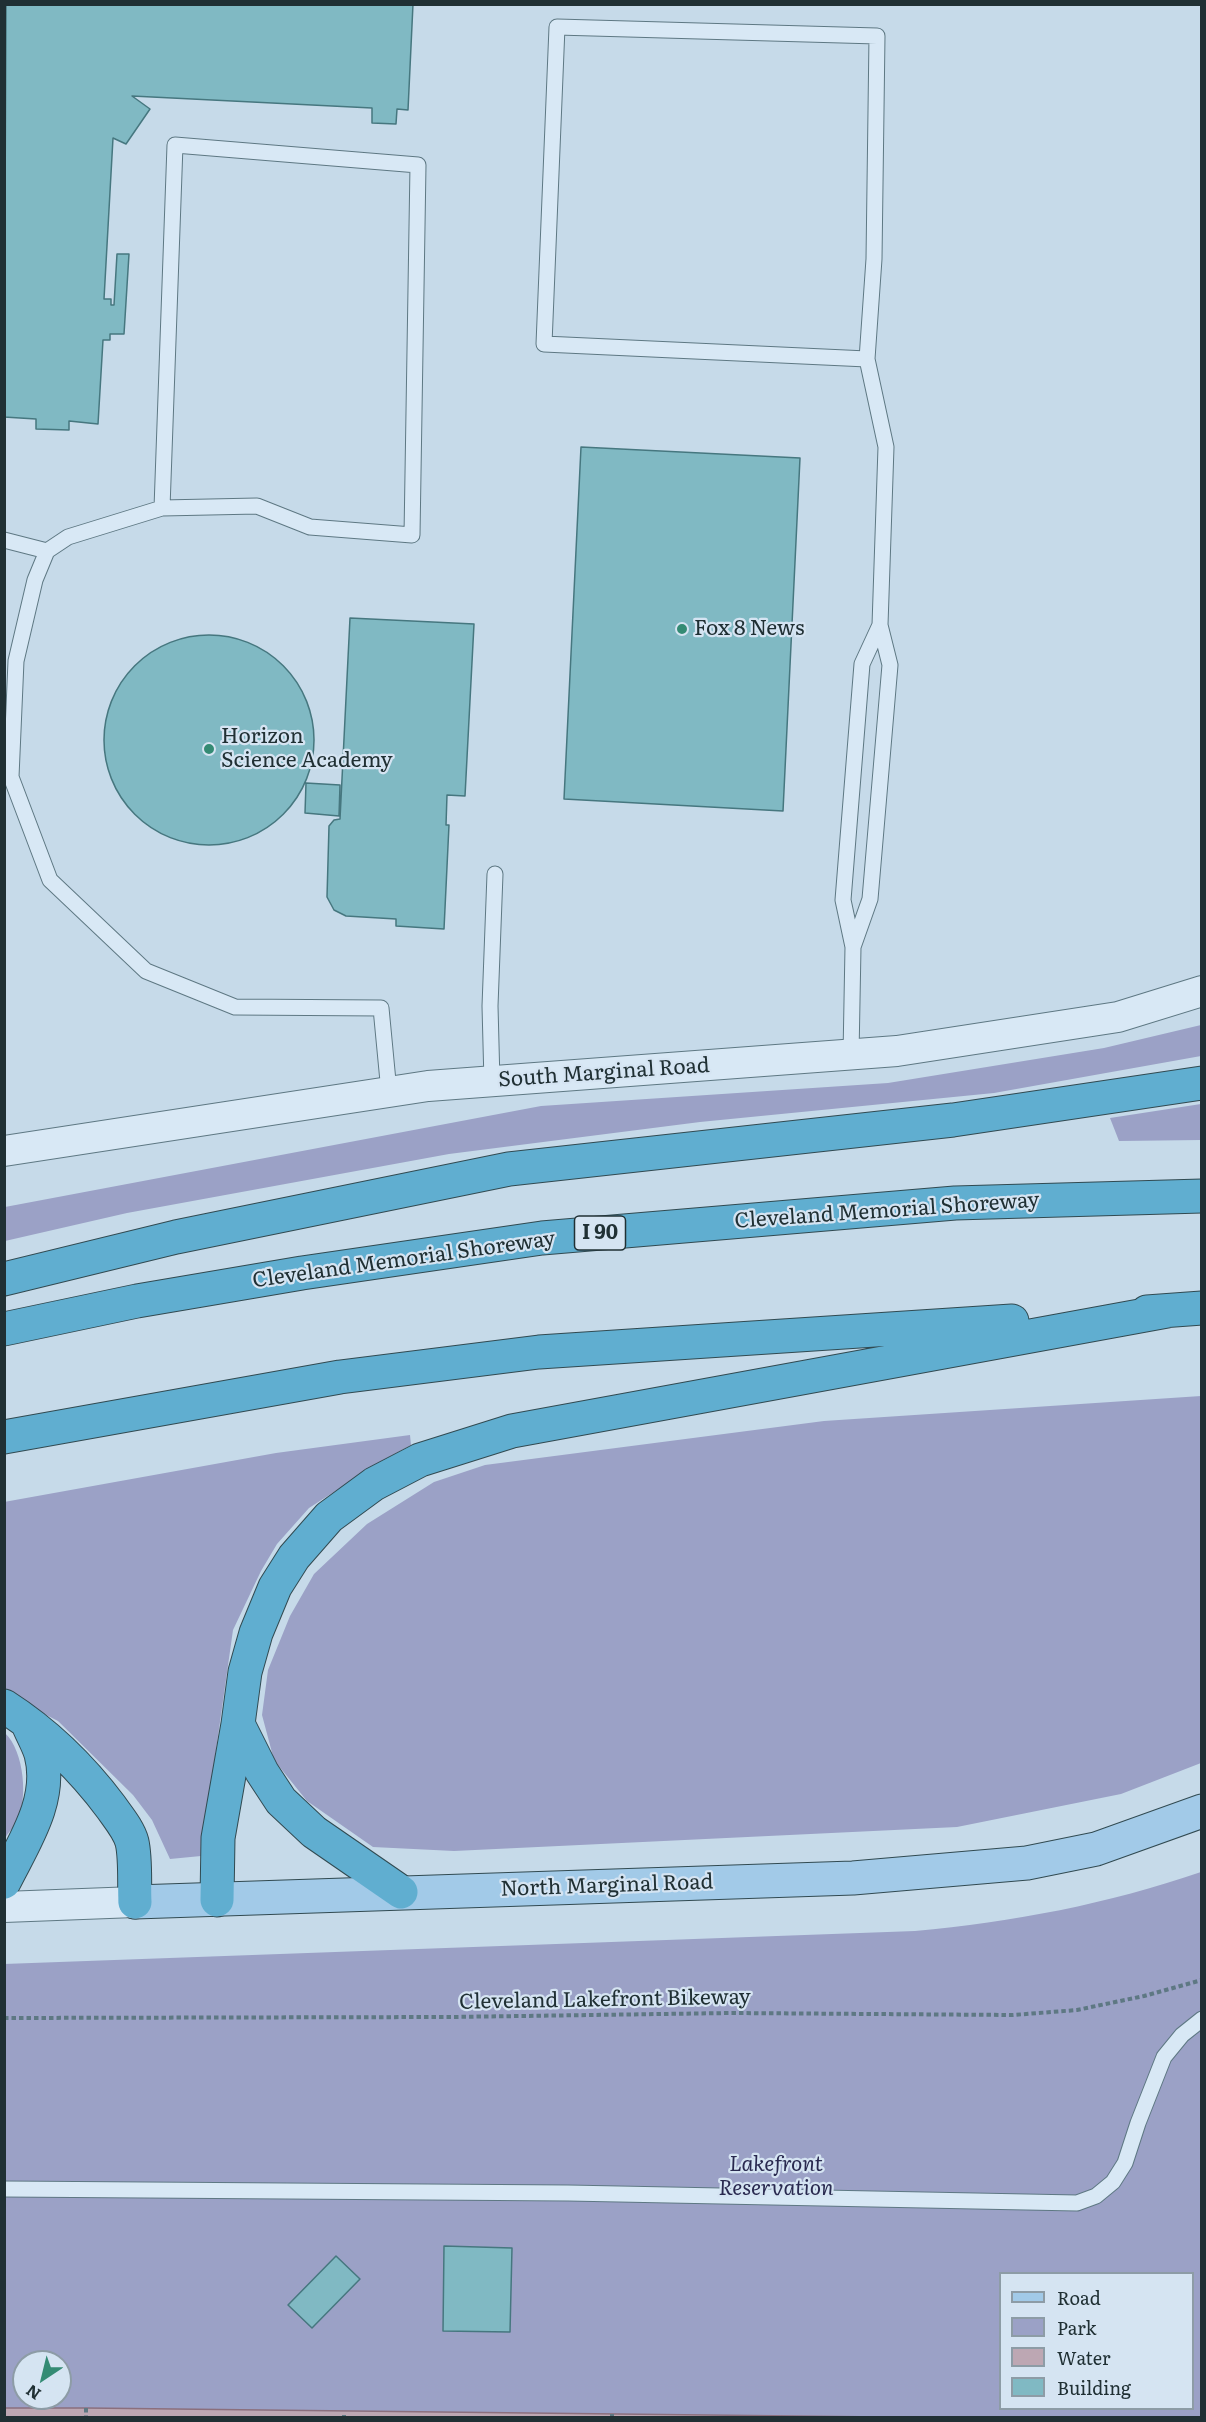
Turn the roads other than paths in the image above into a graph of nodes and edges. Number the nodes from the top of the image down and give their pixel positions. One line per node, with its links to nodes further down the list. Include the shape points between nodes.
1 (867, 359): 1 (lane, via 874,259 877,36 557,27 544,344); 5 (lane, via 886,447)
2 (162, 508): 2 (lane, via 257,506 310,527 412,536 418,165 175,145); 4 (lane, via 68,537)
3 (4, 540): 4 (lane)
4 (47, 551): 12 (lane, via 35,580 16,661 11,777 50,880 146,971 236,1007 381,1008)
5 (880, 625): 7 (lane, via 890,665 870,899); 7 (lane, via 862,664 843,900)
6 (495, 874): 10 (lane, via 490,1006)
7 (853, 947): 9 (lane)
8 (1202, 991): 9 (street, South Marginal Road, via 1118,1017)
9 (851, 1055): 10 (street, South Marginal Road)
10 (492, 1082): 12 (street, South Marginal Road)
11 (1202, 1083): 15 (highway, via 953,1120 509,1169 176,1237)
12 (389, 1092): 13 (street, South Marginal Road)
13 (4, 1151)
14 (1202, 1196): 18 (highway, Cleveland Memorial Shoreway / I 90, via 956,1203 542,1238 302,1273)
15 (4, 1279)
16 (1202, 1308): 17 (highway)
17 (1167, 1311): 19 (highway, via 539,1352 340,1377); 21 (highway, via 512,1431 420,1460 374,1484 328,1517 294,1557 274,1587 256,1633 245,1672)
18 (4, 1329)
19 (4, 1437)
20 (15, 1713): 23 (highway, via 40,1753 45,1779 38,1813); 26 (highway, via 91,1780 120,1819 132,1842)
21 (238, 1724): 24 (highway, via 281,1801 314,1832); 25 (highway, via 218,1838)
22 (1202, 1811): 24 (main road, North Marginal Road, via 1096,1849 1027,1863 853,1878)
23 (4, 1882)
24 (400, 1892): 25 (main road, North Marginal Road)
25 (217, 1900): 26 (main road, North Marginal Road)
26 (135, 1902): 27 (street, North Marginal Road)
27 (4, 1907)
28 (1202, 2019): 29 (lane, via 1164,2057 1125,2163 1113,2182 1096,2196 1077,2203 557,2193)
29 (4, 2189)

